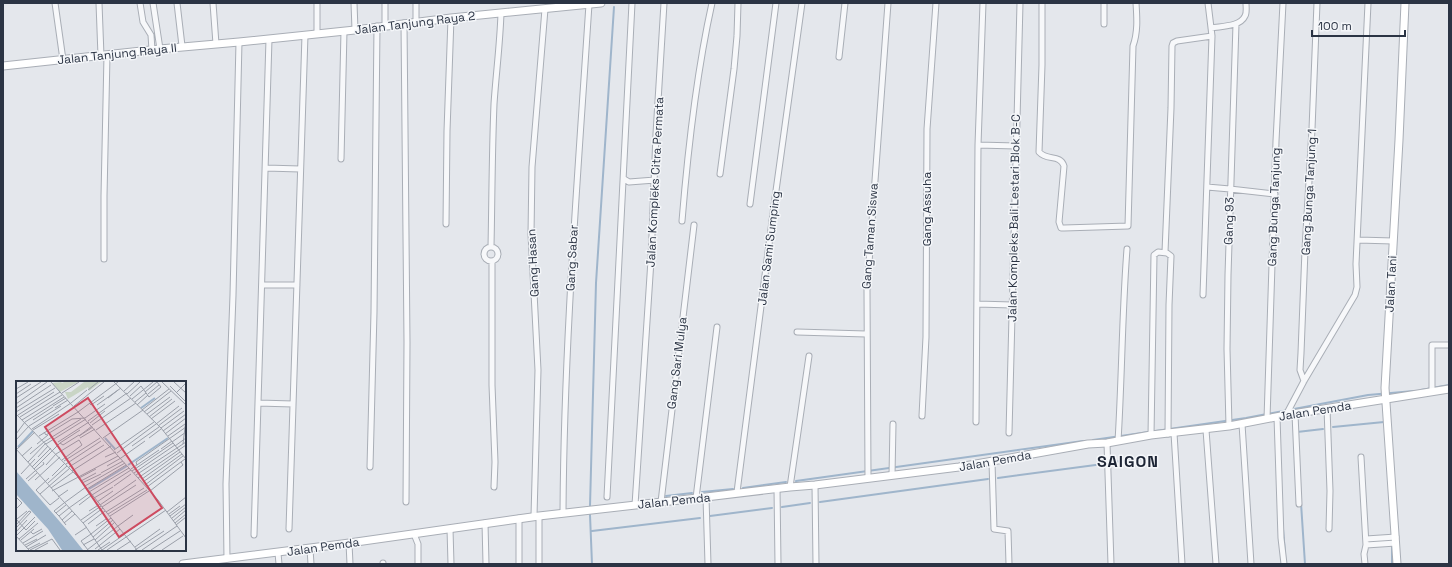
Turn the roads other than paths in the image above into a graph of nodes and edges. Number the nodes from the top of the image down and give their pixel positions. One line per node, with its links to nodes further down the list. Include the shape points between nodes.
1 (55, 3): 59 (street)
2 (99, 3): 57 (street)
3 (140, 3): 56 (street, via 143,22 151,35)
4 (153, 3): 55 (street)
5 (177, 3): 54 (street)
6 (213, 3): 53 (street)
7 (317, 3): 47 (street)
8 (354, 3): 45 (street)
9 (385, 3): 43 (street)
10 (416, 3): 38 (street)
11 (601, 3): 33 (street, Jalan Tanjung Raya 2)
12 (632, 3): 67 (street)
13 (664, 3): 68 (street, Jalan Kompleks Citra Permata)
14 (712, 3): 73 (street, via 703,46)
15 (738, 3): 66 (street, via 735,62)
16 (776, 3): 72 (street)
17 (802, 3): 124 (street, Jalan Sami Sumping)
18 (845, 3): 58 (street)
19 (888, 3): 90 (street, Gang Taman Siswa, via 868,257)
20 (936, 3): 103 (street, Gang Assuha, via 927,129 926,337)
21 (983, 3): 61 (street)
22 (1020, 3): 62 (street, Jalan Kompleks Bali Lestari Blok B-C)
23 (1042, 3): 25 (street, via 1039,152 1044,157 1060,159 1064,166 1059,226 1064,228 1128,226)
24 (1104, 3): 40 (street)
25 (1136, 3)
26 (1208, 3): 44 (street)
27 (1246, 3): 41 (street, via 1245,17)
28 (1284, 3): 71 (street, Gang Bunga Tanjung)
29 (1317, 3): 93 (street, Gang Bunga Tanjung 1, via 1301,359 1301,375)
30 (1368, 3): 76 (street)
31 (1405, 3): 77 (street, Jalan Tani)
32 (573, 4): 33 (street, Jalan Tanjung Raya 2); 35 (street, Jalan Tanjung Raya 2)
33 (589, 4): 132 (street, Gang Sabar, via 571,276)
34 (536, 6): 35 (street, Jalan Tanjung Raya 2); 36 (street, Jalan Tanjung Raya 2)
35 (545, 9): 133 (street, Gang Hasan, via 532,167 531,234 538,370)
36 (501, 13): 37 (street, Jalan Tanjung Raya 2); 78 (street, via 491,164)
37 (451, 18): 38 (street, Jalan Tanjung Raya 2); 74 (street)
38 (416, 22): 39 (street, Jalan Tanjung Raya 2)
39 (404, 23): 43 (street, Jalan Tanjung Raya 2); 128 (street)
40 (1104, 24)
41 (1236, 24): 44 (street); 70 (street, Gang 93)
42 (377, 26): 43 (street, Jalan Tanjung Raya 2); 45 (street, Jalan Tanjung Raya 2); 117 (street)
43 (385, 26)
44 (1211, 28): 49 (street)
45 (355, 30): 46 (street, Jalan Tanjung Raya 2)
46 (344, 31): 47 (street, Jalan Tanjung Raya 2); 63 (street)
47 (317, 34): 48 (street, Jalan Tanjung Raya 2)
48 (306, 35): 50 (street, Jalan Tanjung Raya 2); 65 (street)
49 (1212, 36): 69 (street); 80 (street, via 1177,41 1172,46)
50 (269, 38): 51 (street, Jalan Tanjung Raya 2); 64 (street)
51 (240, 42): 52 (street, Jalan Tanjung Raya 2); 151 (street, via 226,463)
52 (230, 43): 53 (street, Jalan Tanjung Raya II)
53 (216, 44): 54 (street, Jalan Tanjung Raya II)
54 (182, 46): 55 (street, Jalan Tanjung Raya II)
55 (160, 48): 56 (street, Jalan Tanjung Raya II)
56 (152, 50): 57 (street, Jalan Tanjung Raya II)
57 (104, 55): 59 (street, Jalan Tanjung Raya II); 81 (street)
58 (839, 57)
59 (64, 60): 60 (street, Jalan Tanjung Raya II)
60 (3, 66)
61 (978, 145): 62 (street); 86 (street)
62 (1016, 146): 87 (street, Jalan Kompleks Bali Lestari Blok B-C)
63 (341, 159)
64 (266, 168): 65 (street); 83 (street)
65 (300, 169): 84 (street)
66 (720, 174)
67 (624, 179): 68 (street, via 629,182); 125 (street)
68 (655, 180): 131 (street, Jalan Kompleks Citra Permata)
69 (1207, 187): 70 (street); 85 (street)
70 (1230, 188): 71 (street); 106 (street, Gang 93)
71 (1275, 194): 102 (street, Gang Bunga Tanjung)
72 (750, 204)
73 (682, 221)
74 (446, 224)
75 (694, 225): 129 (street, Gang Sari Mulya)
76 (1358, 240): 77 (street); 93 (street, via 1357,291)
77 (1393, 241): 96 (street, Jalan Tani)
78 (491, 247): 82 (street, via 498,254); 82 (street, via 483,253 485,259)
79 (1127, 249): 113 (street)
80 (1165, 252): 110 (street, via 1171,256); 112 (street, via 1154,254)
81 (104, 259)
82 (492, 262): 122 (street)
83 (262, 285): 84 (street); 97 (street)
84 (297, 285): 98 (street)
85 (1203, 295)
86 (978, 304): 87 (street); 105 (street)
87 (1012, 305): 111 (street, Jalan Kompleks Bali Lestari Blok B-C)
88 (717, 327): 127 (street)
89 (797, 332): 90 (street)
90 (866, 334): 118 (street, Gang Taman Siswa)
91 (1449, 345): 95 (street, via 1432,345)
92 (809, 356): 121 (street)
93 (1304, 381): 100 (street)
94 (1449, 389): 95 (street, Jalan Pemda)
95 (1432, 392): 96 (street, Jalan Pemda)
96 (1386, 395): 99 (street, Jalan Pemda); 144 (street, Jalan Tani)
97 (258, 403): 98 (street); 140 (street)
98 (293, 404): 136 (street)
99 (1327, 408): 101 (street, Jalan Pemda); 138 (street)
100 (1286, 414): 101 (street, Jalan Pemda); 104 (street, Jalan Pemda)
101 (1295, 414): 130 (street)
102 (1267, 415): 104 (street, Jalan Pemda); 108 (street, Jalan Pemda)
103 (922, 416)
104 (1277, 417): 169 (street)
105 (976, 422)
106 (1228, 422): 108 (street, Jalan Pemda); 109 (street, Jalan Pemda)
107 (893, 424): 119 (street)
108 (1242, 424): 168 (street)
109 (1206, 430): 110 (street, Jalan Pemda); 167 (street)
110 (1170, 431): 112 (street, Jalan Pemda); 166 (street)
111 (1009, 433)
112 (1151, 433): 113 (street, Jalan Pemda)
113 (1118, 438): 114 (street, Jalan Pemda)
114 (1107, 443): 116 (street, Jalan Pemda, via 1088,444); 165 (street)
115 (1361, 457): 143 (street)
116 (992, 462): 119 (street, Jalan Pemda); 164 (street, via 994,529 1008,531)
117 (370, 467)
118 (867, 473): 119 (street, Jalan Pemda); 120 (street, Jalan Pemda)
119 (892, 475)
120 (815, 485): 121 (street, Jalan Pemda); 163 (street)
121 (790, 486): 123 (street, Jalan Pemda)
122 (494, 487)
123 (777, 488): 124 (street, Jalan Pemda); 162 (street)
124 (737, 492): 126 (street, Jalan Pemda)
125 (607, 497)
126 (706, 497): 127 (street, Jalan Pemda); 161 (street)
127 (696, 498): 129 (street, Jalan Pemda)
128 (406, 502)
129 (661, 502): 131 (street, Jalan Pemda)
130 (1299, 504)
131 (635, 505): 132 (street, Jalan Pemda)
132 (563, 513): 133 (street, Jalan Pemda)
133 (536, 516): 134 (street, Jalan Pemda); 160 (street, Gang Hasan)
134 (519, 518): 135 (street, Jalan Pemda); 159 (street)
135 (485, 523): 137 (street, Jalan Pemda); 158 (street)
136 (289, 529)
137 (450, 529): 139 (street, Jalan Pemda); 157 (street)
138 (1329, 529)
139 (414, 534): 145 (street, Jalan Pemda); 156 (street, via 418,544)
140 (254, 535)
141 (1376, 538): 142 (street); 143 (street); 146 (street)
142 (1386, 538): 144 (street); 147 (street)
143 (1366, 539): 148 (street)
144 (1396, 540): 147 (street); 171 (street, Jalan Tani)
145 (349, 543): 149 (street, Jalan Pemda); 155 (street)
146 (1376, 544): 147 (street); 148 (street)
147 (1386, 544)
148 (1366, 545): 170 (street)
149 (310, 548): 150 (street, Jalan Pemda); 154 (street)
150 (278, 552): 151 (street, Jalan Pemda); 153 (street)
151 (230, 560): 152 (street, Jalan Pemda)
152 (183, 564)
153 (279, 564)
154 (311, 564)
155 (350, 564)
156 (418, 564)
157 (451, 564)
158 (486, 564)
159 (519, 564)
160 (539, 564)
161 (708, 564)
162 (778, 564)
163 (816, 564)
164 (1008, 564)
165 (1111, 564)
166 (1182, 564)
167 (1216, 564)
168 (1251, 564)
169 (1284, 564)
170 (1365, 564)
171 (1397, 564)

